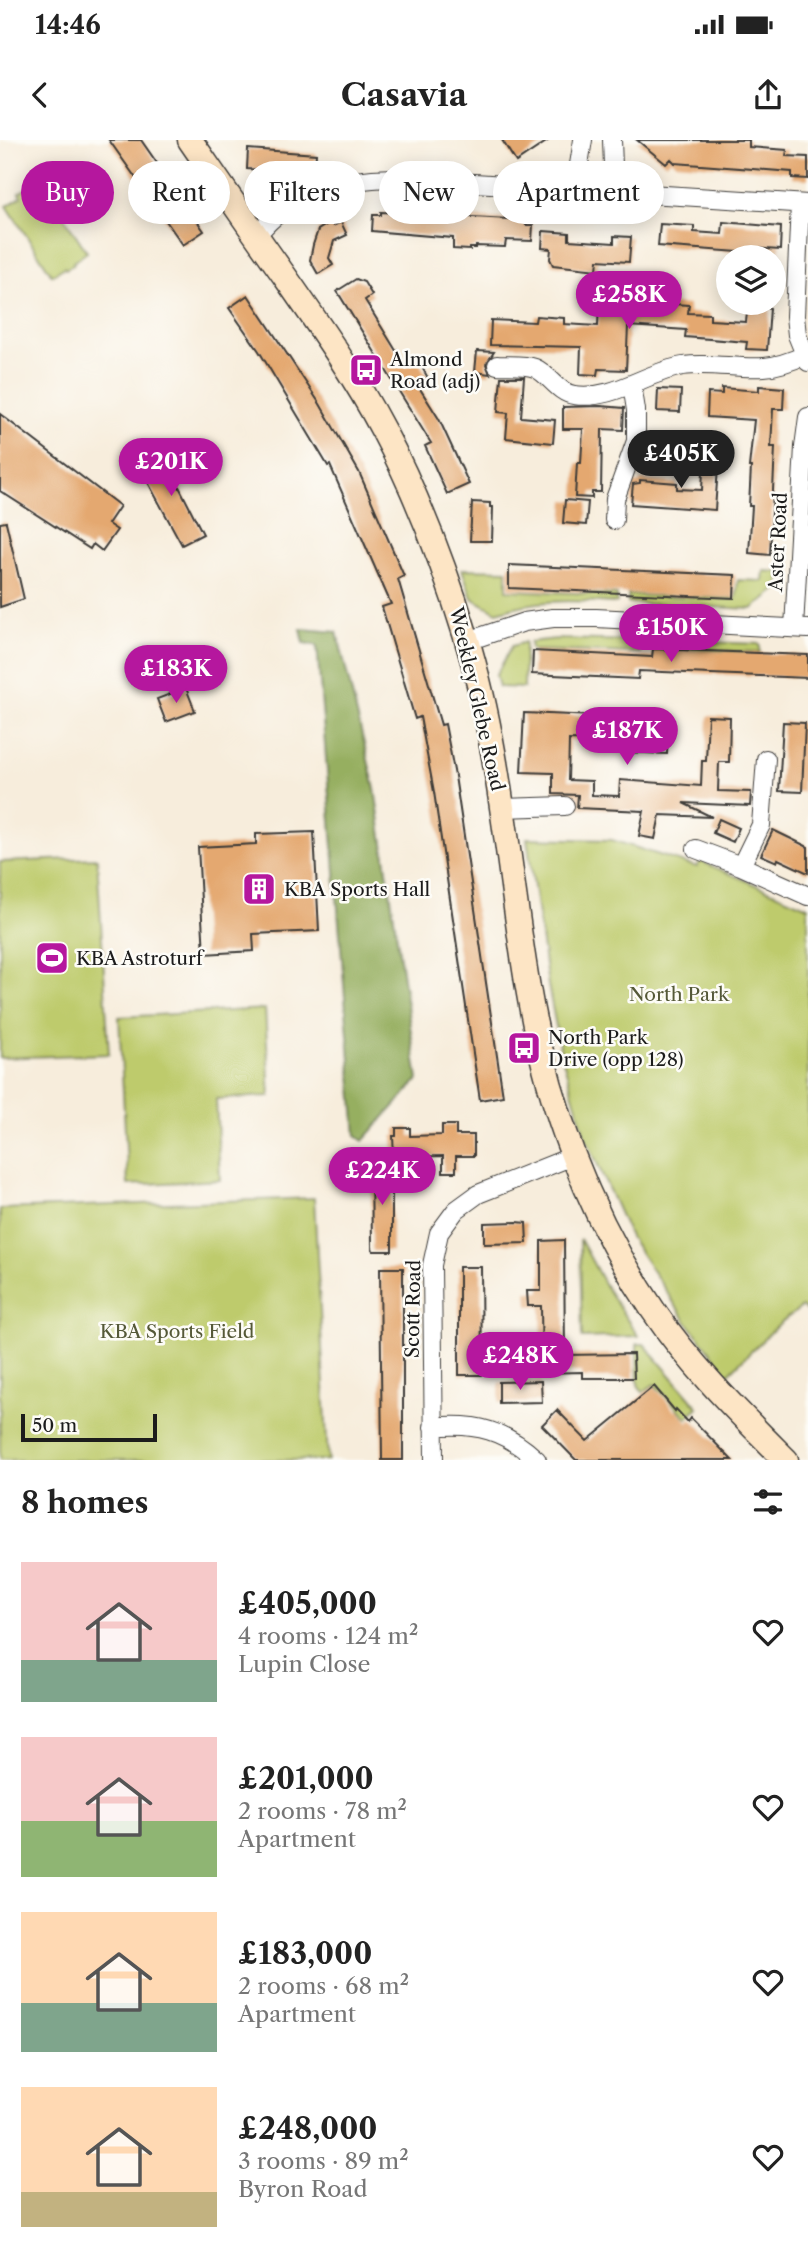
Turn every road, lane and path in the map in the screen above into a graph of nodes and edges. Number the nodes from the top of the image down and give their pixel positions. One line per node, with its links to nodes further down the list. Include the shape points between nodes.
1 (190, 140): 9 (street, Weekley Glebe Road)
2 (583, 140): 4 (street)
3 (612, 140): 5 (street)
4 (580, 161)
5 (613, 161)
6 (493, 184): 9 (street, via 359,179 325,187 299,200 269,220)
7 (664, 195): 8 (street)
8 (804, 204): 10 (street, via 794,316)
9 (256, 236): 16 (street, Weekley Glebe Road, via 324,330 383,429 437,548)
10 (807, 358): 12 (street, via 762,367 685,366)
11 (497, 365): 12 (street, via 537,369 568,394 578,396)
12 (632, 385): 14 (street, via 636,442 615,499)
13 (807, 430): 15 (street, Aster Road)
14 (614, 520)
15 (801, 628): 16 (street, via 554,618 524,622)
16 (468, 641): 19 (street, Weekley Glebe Road)
17 (766, 759): 21 (street, via 761,825)
18 (565, 806): 19 (street)
19 (502, 808): 23 (street, Weekley Glebe Road, via 528,989 548,1081)
20 (696, 849): 21 (street)
21 (741, 866): 22 (street)
22 (808, 897)
23 (573, 1156): 24 (street, Scott Road, via 478,1195 456,1210 439,1233 432,1265); 27 (street, Weekley Glebe Road, via 621,1256 655,1313 720,1393)
24 (433, 1426): 25 (street, Scott Road); 26 (street, via 476,1426 504,1434)
25 (434, 1460)
26 (537, 1460)
27 (786, 1460)

